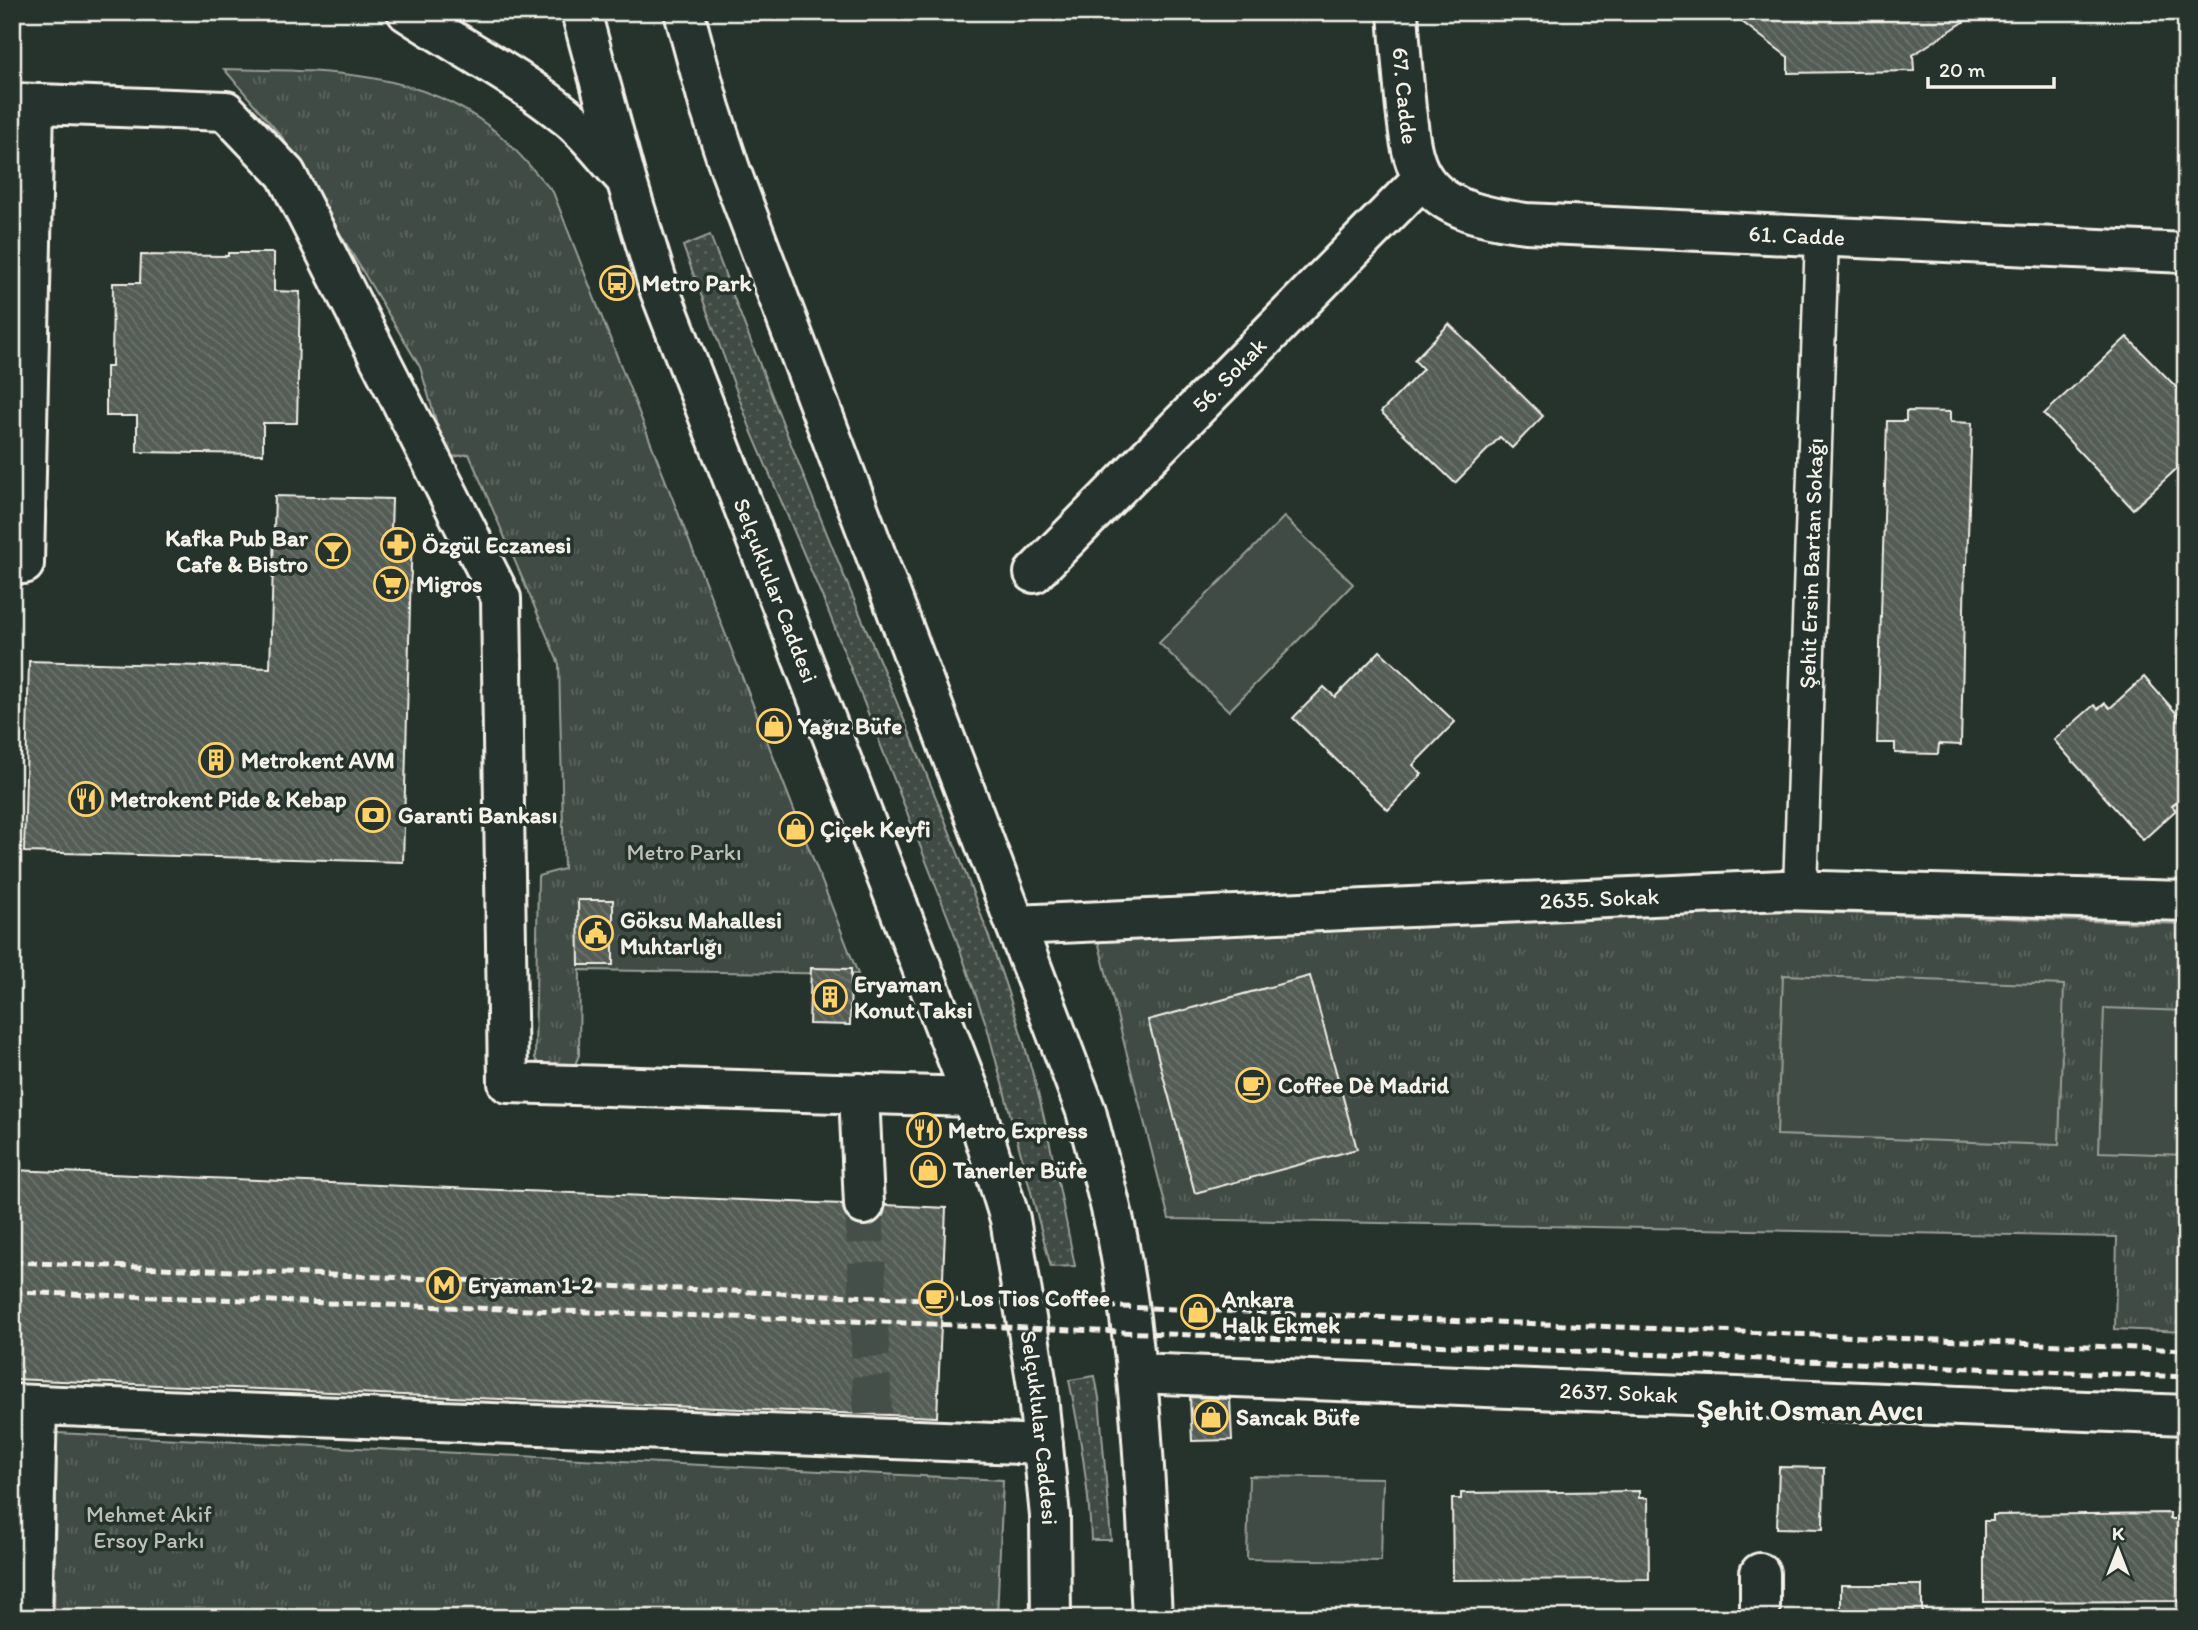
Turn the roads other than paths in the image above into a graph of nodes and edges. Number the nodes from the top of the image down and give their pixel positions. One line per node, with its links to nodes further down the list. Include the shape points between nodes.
1 (407, 12): 7 (street, via 515,78 569,118)
2 (581, 12): 7 (street, Selçuklular Caddesi)
3 (684, 12): 14 (street, via 730,169)
4 (1398, 12): 6 (street, 67. Cadde, via 1409,137)
5 (23, 103): 10 (street, via 24,564); 15 (street, via 226,111 286,174 501,598 508,1083)
6 (1423, 178): 8 (street, 61. Cadde, via 1462,209 1491,218); 11 (street, 56. Sokak)
7 (626, 179): 16 (street, Selçuklular Caddesi, via 660,291)
8 (1822, 236): 9 (street, 61. Cadde); 12 (street, Şehit Ersin Bartan Sokağı)
9 (2186, 253)
10 (12, 564)
11 (1034, 572)
12 (1800, 890): 13 (street, 2635. Sokak); 14 (street, 2635. Sokak)
13 (2186, 901)
14 (1016, 925): 18 (street, via 1086,1111 1118,1244)
15 (859, 1093): 16 (street); 17 (street)
16 (972, 1097): 21 (street, Selçuklular Caddesi, via 1010,1219)
17 (864, 1205)
18 (1136, 1373): 20 (street, 2637. Sokak); 25 (street)
19 (25, 1405): 21 (street, via 873,1426); 23 (street)
20 (2186, 1415)
21 (1043, 1445): 24 (street, Selçuklular Caddesi)
22 (1760, 1573): 26 (street)
23 (32, 1618)
24 (1051, 1618)
25 (1152, 1618)
26 (1760, 1618)

